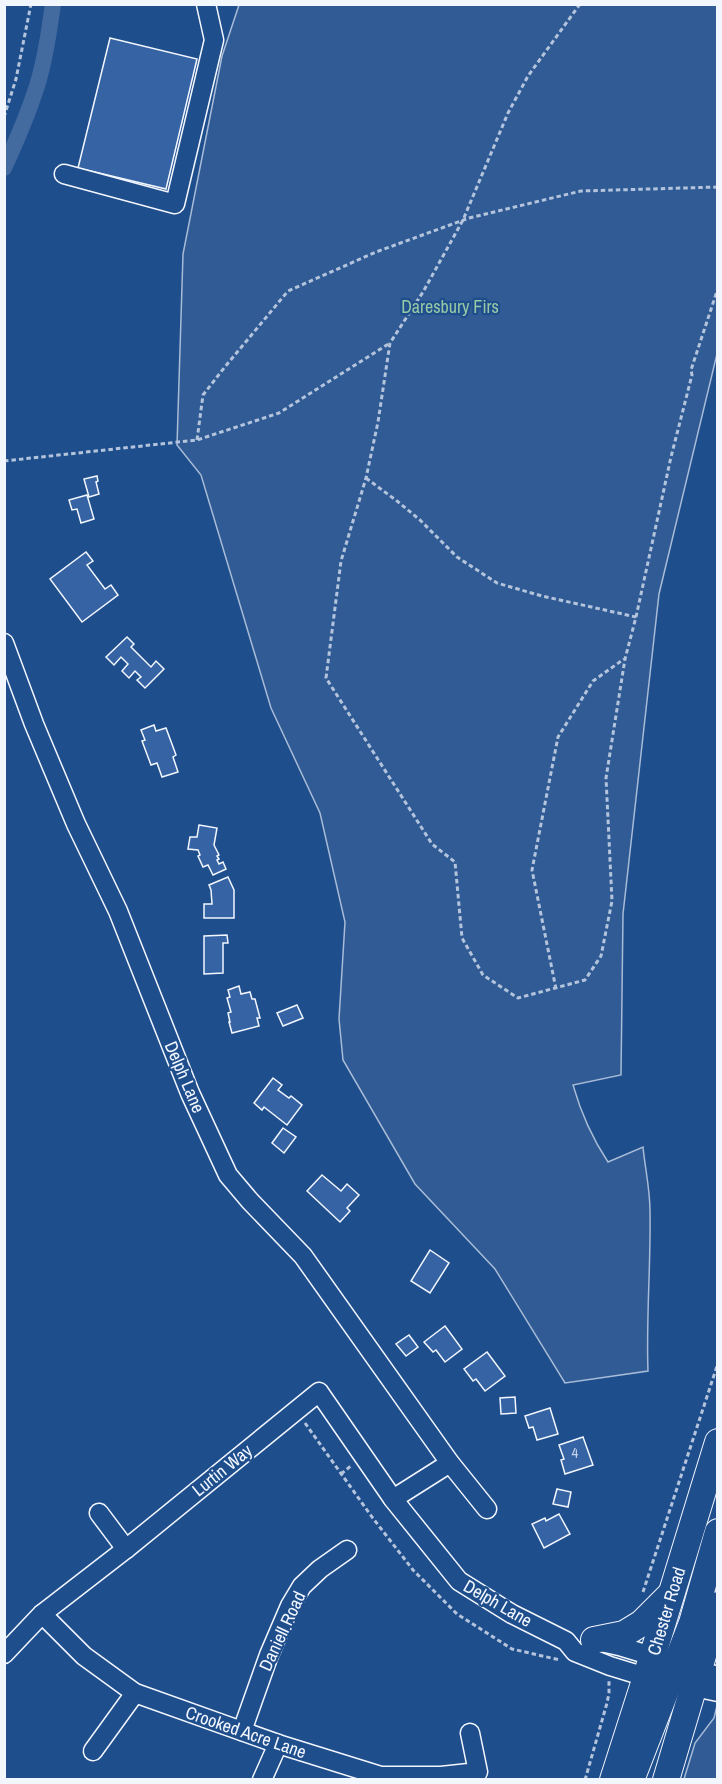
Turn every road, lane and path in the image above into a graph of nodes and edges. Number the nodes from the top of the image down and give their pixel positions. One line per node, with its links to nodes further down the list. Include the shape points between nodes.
1 (31, 4): 4 (path)
2 (206, 4): 5 (street, via 214,40 175,204)
3 (580, 4): 7 (path, via 528,76 508,113)
4 (4, 117)
5 (64, 174)
6 (717, 187): 7 (path, via 581,191)
7 (463, 220): 9 (path); 10 (path, via 376,252 288,291 203,395)
8 (717, 288): 13 (path, via 691,370)
9 (390, 343): 10 (path, via 279,413); 12 (path)
10 (197, 440): 11 (path)
11 (4, 461)
12 (366, 478): 13 (path, via 420,520 457,557 497,583); 16 (path, via 341,561 326,678 432,844 455,862 462,938 483,975 518,998)
13 (636, 617): 15 (path)
14 (4, 643): 20 (street, Delph Lane, via 76,824 118,911 190,1093 228,1175 303,1256)
15 (625, 659): 16 (path, via 606,778 612,901 601,956 585,980); 16 (path, via 593,681 558,737 532,870)
16 (556, 989)
17 (717, 1363): 28 (path)
18 (320, 1392): 21 (street, Delph Lane); 25 (street, Lurtin Way)
19 (717, 1442): 27 (highway, Chester Road)
20 (450, 1462): 21 (street); 22 (street, Delph Lane)
21 (393, 1499): 31 (street, Delph Lane, via 459,1581)
22 (486, 1509)
23 (99, 1513): 25 (street)
24 (717, 1532): 35 (highway, via 692,1623)
25 (126, 1549): 30 (street, Lurtin Way)
26 (347, 1550): 37 (street, Daniell Road, via 302,1586 290,1606)
27 (671, 1593): 32 (highway, via 642,1623 624,1634); 35 (highway, Chester Road)
28 (641, 1596)
29 (717, 1605): 35 (highway, Chester Road)
30 (42, 1614): 33 (street, Lurtin Way); 36 (street, Crooked Acre Lane, via 84,1656)
31 (566, 1641): 32 (street, Delph Lane, via 578,1637); 35 (street, Delph Lane, via 575,1652 610,1666)
32 (594, 1641): 35 (street, Delph Lane, via 619,1646)
33 (4, 1654)
34 (608, 1671): 43 (path, via 609,1693)
35 (684, 1676): 44 (highway, Chester Road); 45 (highway); 46 (highway, Chester Road)
36 (135, 1693): 37 (street, Crooked Acre Lane); 40 (street)
37 (242, 1731): 39 (street, Crooked Acre Lane)
38 (470, 1733): 41 (street, Crooked Acre Lane, via 478,1772)
39 (278, 1744): 41 (street, Crooked Acre Lane); 42 (street)
40 (93, 1751)
41 (381, 1778)
42 (262, 1779)
43 (585, 1779)
44 (613, 1779)
45 (631, 1779)
46 (666, 1779)

